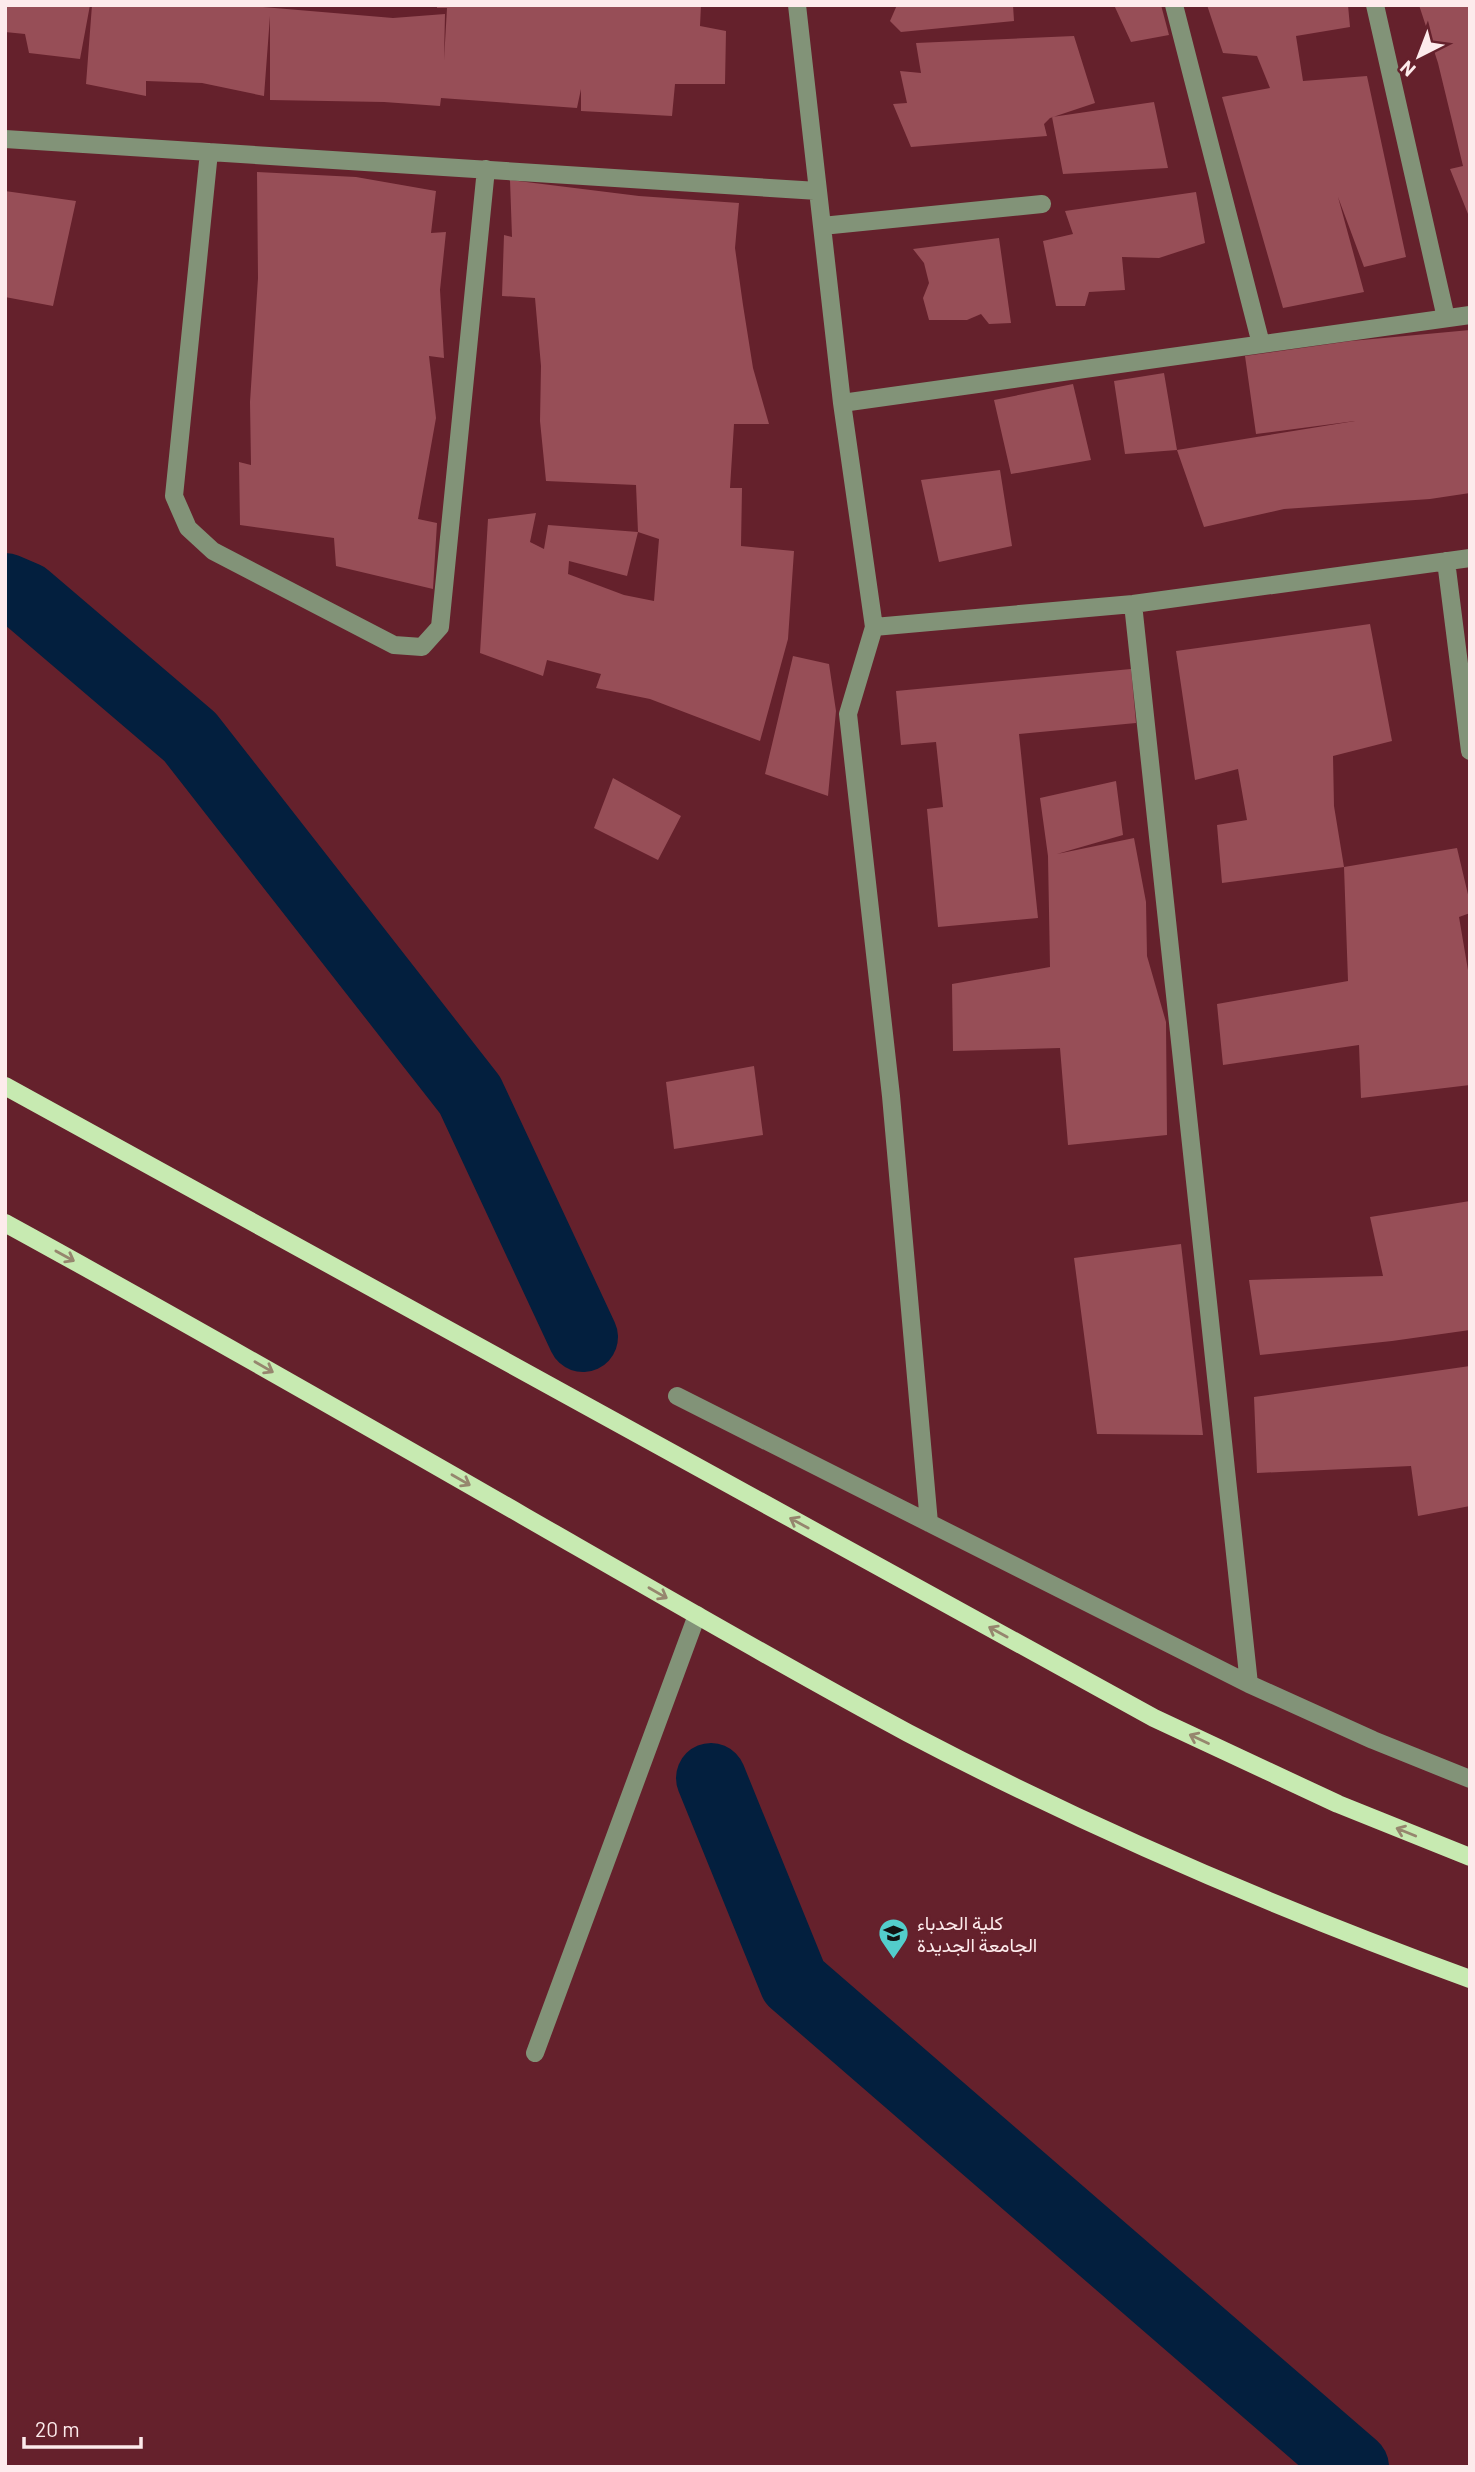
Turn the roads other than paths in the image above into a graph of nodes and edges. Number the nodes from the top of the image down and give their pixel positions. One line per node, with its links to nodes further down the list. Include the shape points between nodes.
1 (797, 5): 7 (street)
2 (1174, 5): 12 (street)
3 (1374, 5): 11 (street)
4 (5, 139): 5 (street)
5 (209, 152): 6 (street); 6 (street, via 174,496 188,528 213,551 394,645 422,647 440,627)
6 (486, 169): 7 (street)
7 (818, 191): 9 (street)
8 (1042, 204): 9 (street)
9 (822, 226): 13 (street)
10 (1470, 315): 11 (street)
11 (1446, 318): 12 (street)
12 (1261, 344): 13 (street)
13 (842, 403): 17 (street)
14 (1470, 558): 15 (street)
15 (1446, 561): 16 (street); 18 (street)
16 (1133, 604): 17 (street); 24 (street)
17 (874, 627): 22 (street, via 848,714 891,1096)
18 (1470, 751)
19 (5, 1086): 26 (main road, one-way to 19, via 1338,1804 1154,1718)
20 (5, 1223): 23 (main road, one-way to 23)
21 (677, 1396): 22 (street)
22 (929, 1523): 24 (street)
23 (697, 1615): 27 (main road, via 909,1733 1126,1840 1349,1935); 28 (street)
24 (1249, 1684): 25 (street)
25 (1470, 1779)
26 (1470, 1857)
27 (1470, 1979)
28 (535, 2053)

